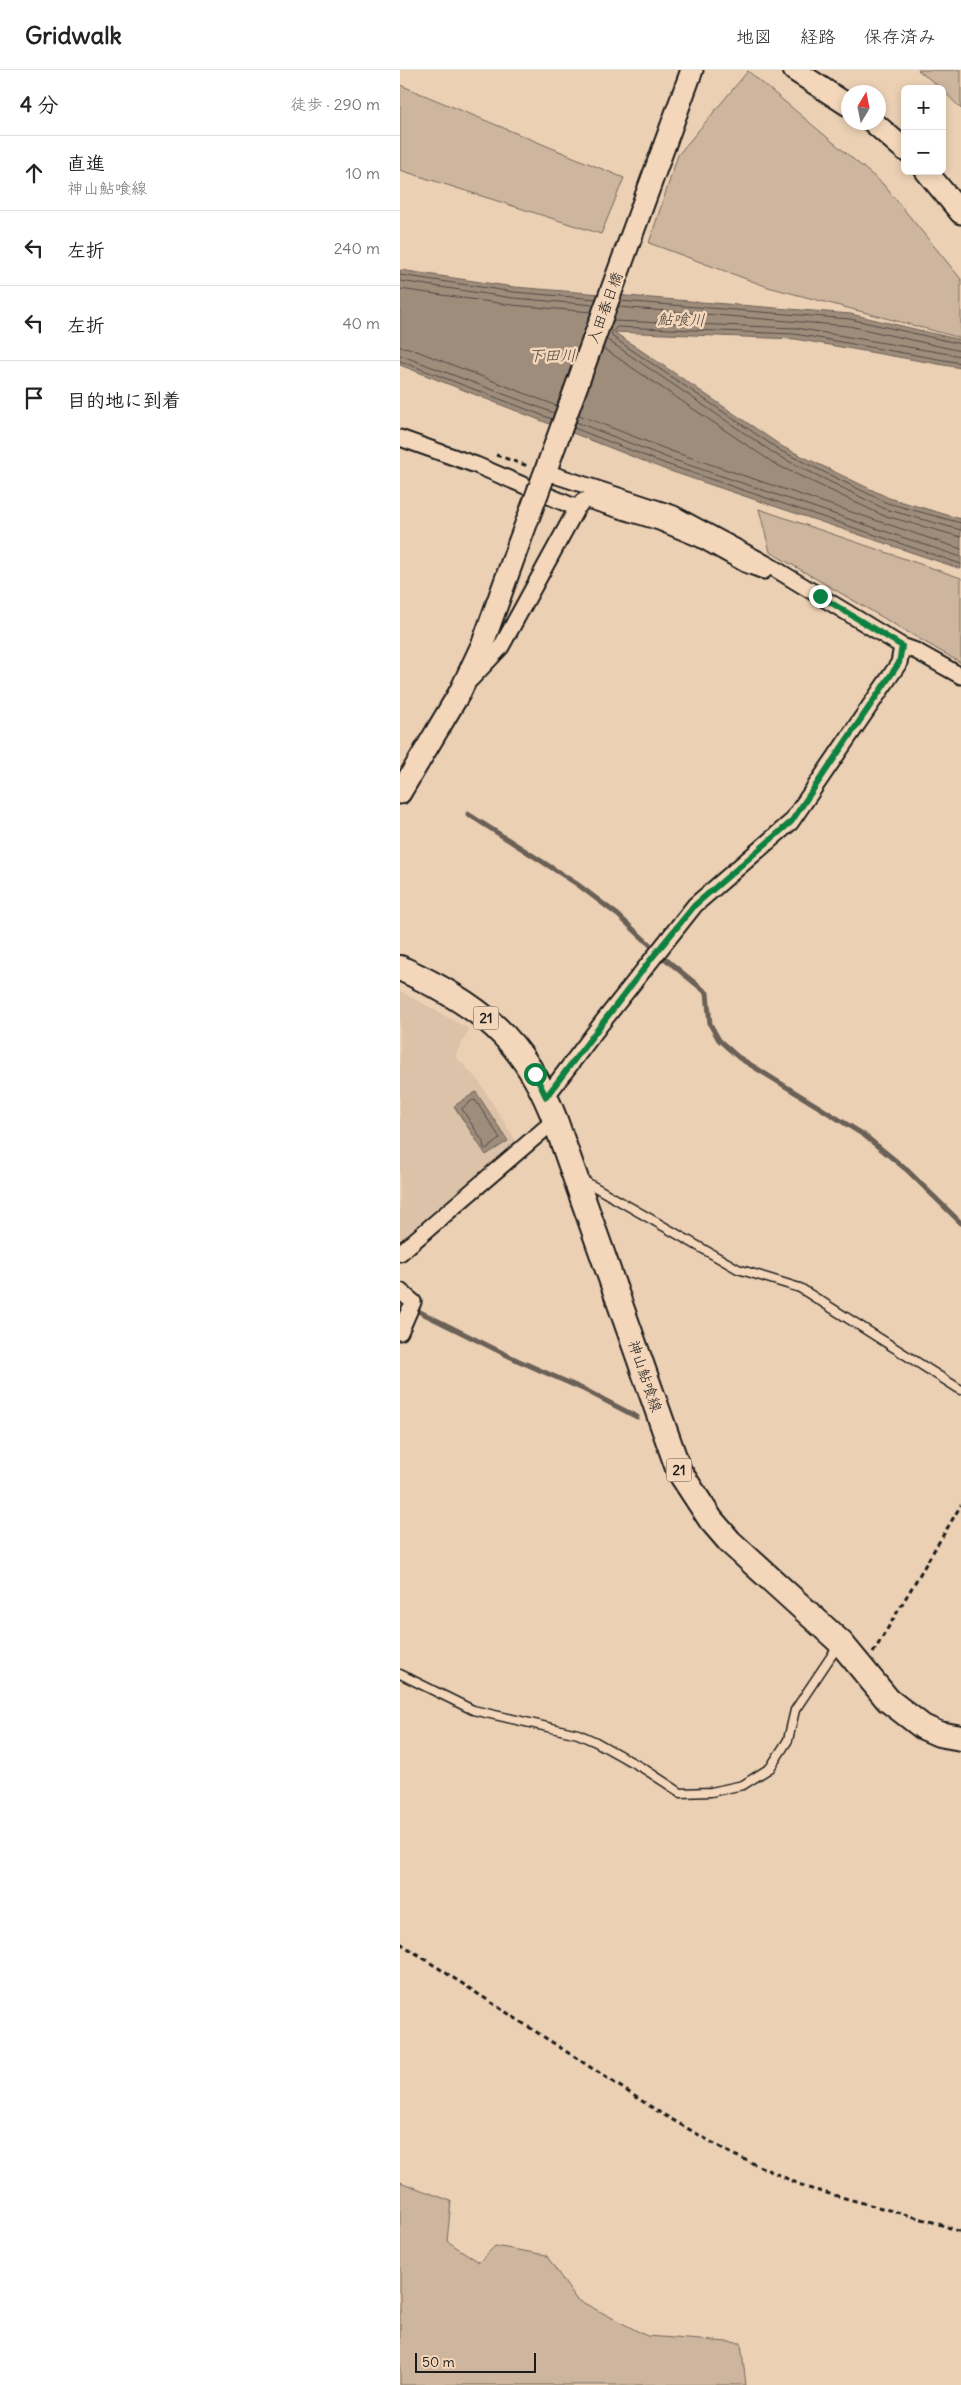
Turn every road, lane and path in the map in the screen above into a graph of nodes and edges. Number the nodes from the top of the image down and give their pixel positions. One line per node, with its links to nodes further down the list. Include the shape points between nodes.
1 (692, 70): 9 (street, 入田春日橋)
2 (794, 70): 3 (street)
3 (841, 100)
4 (882, 130): 5 (street)
5 (901, 146)
6 (929, 175): 7 (street)
7 (961, 212)
8 (400, 438): 10 (street)
9 (545, 473): 11 (street, via 674,514); 14 (street, 入田春日橋, bridge, via 483,643)
10 (577, 508): 11 (street, via 587,500 602,503 700,539 764,572); 14 (street, via 501,647)
11 (777, 570): 12 (street)
12 (902, 646): 13 (street); 17 (street, via 899,663 791,822 695,905)
13 (961, 676)
14 (460, 691): 15 (street, 入田春日橋)
15 (400, 794)
16 (400, 968): 17 (main road, 神山鮎喰線 / 21, via 460,998 481,1014 519,1052)
17 (546, 1097): 18 (main road, 神山鮎喰線 / 21)
18 (555, 1120): 19 (main road, 神山鮎喰線 / 21); 20 (street)
19 (575, 1176): 23 (lane, via 738,1269 800,1288); 25 (main road, 神山鮎喰線 / 21, via 679,1471 711,1520 730,1542)
20 (400, 1253)
21 (400, 1291): 22 (street, via 413,1302)
22 (400, 1332)
23 (961, 1390)
24 (961, 1505): 26 (path)
25 (841, 1643): 26 (main road, 神山鮎喰線 / 21); 27 (lane, via 795,1710 788,1740 770,1768 743,1785 711,1792 681,1793 646,1770 578,1734 473,1710)
26 (864, 1669): 28 (main road, 神山鮎喰線 / 21, via 888,1700 906,1716 939,1734)
27 (400, 1674)
28 (961, 1738)
29 (400, 1943): 30 (path, via 620,2087 732,2154 808,2188)
30 (961, 2232)

